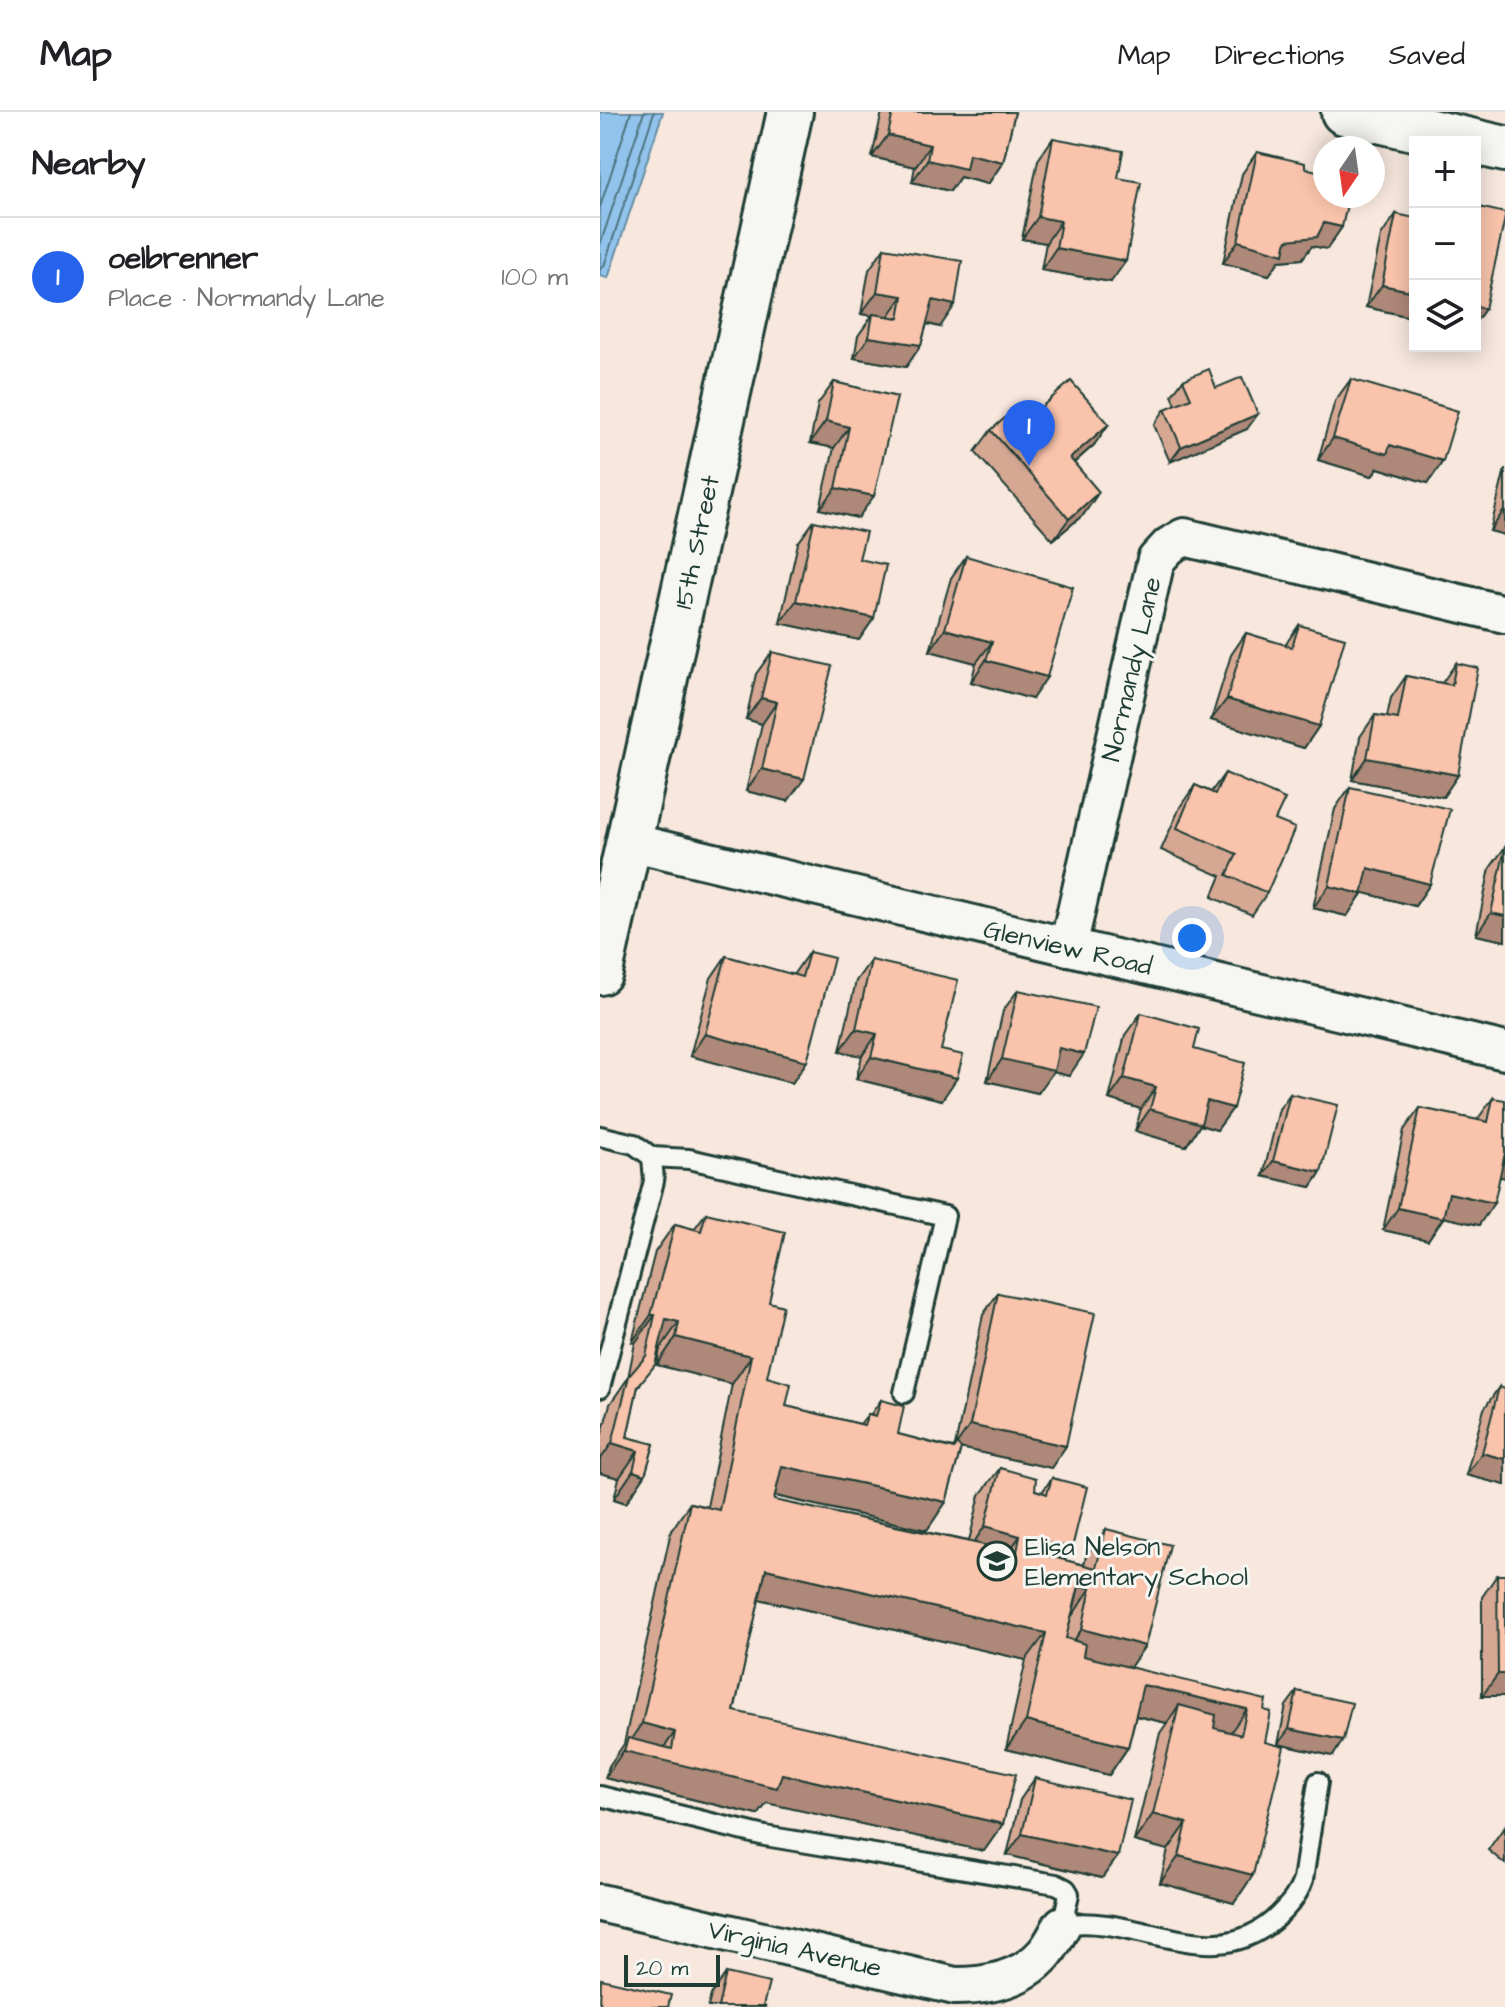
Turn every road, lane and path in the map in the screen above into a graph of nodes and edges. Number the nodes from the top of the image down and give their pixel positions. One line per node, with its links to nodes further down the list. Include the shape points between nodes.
1 (790, 112): 5 (street, 15th Street)
2 (1344, 112): 3 (street)
3 (1505, 149)
4 (1505, 614): 6 (street, Normandy Lane, via 1184,537 1169,546 1156,560)
5 (630, 842): 6 (street, Glenview Road); 7 (street, 15th Street)
6 (1068, 947): 8 (street, Glenview Road)
7 (600, 972)
8 (1505, 1051)
9 (600, 1136): 10 (lane, via 634,1144)
10 (652, 1157): 11 (lane, via 654,1181); 12 (lane, via 689,1159 945,1216)
11 (600, 1388)
12 (904, 1393)
13 (1318, 1782): 16 (lane, via 1299,1891 1269,1925 1250,1937 1219,1945 1098,1922)
14 (600, 1796): 16 (lane, via 765,1836 1056,1884 1069,1894)
15 (600, 1903): 16 (street, Virginia Avenue, via 955,1986 983,1986 1017,1973 1046,1952)
16 (1062, 1925)

